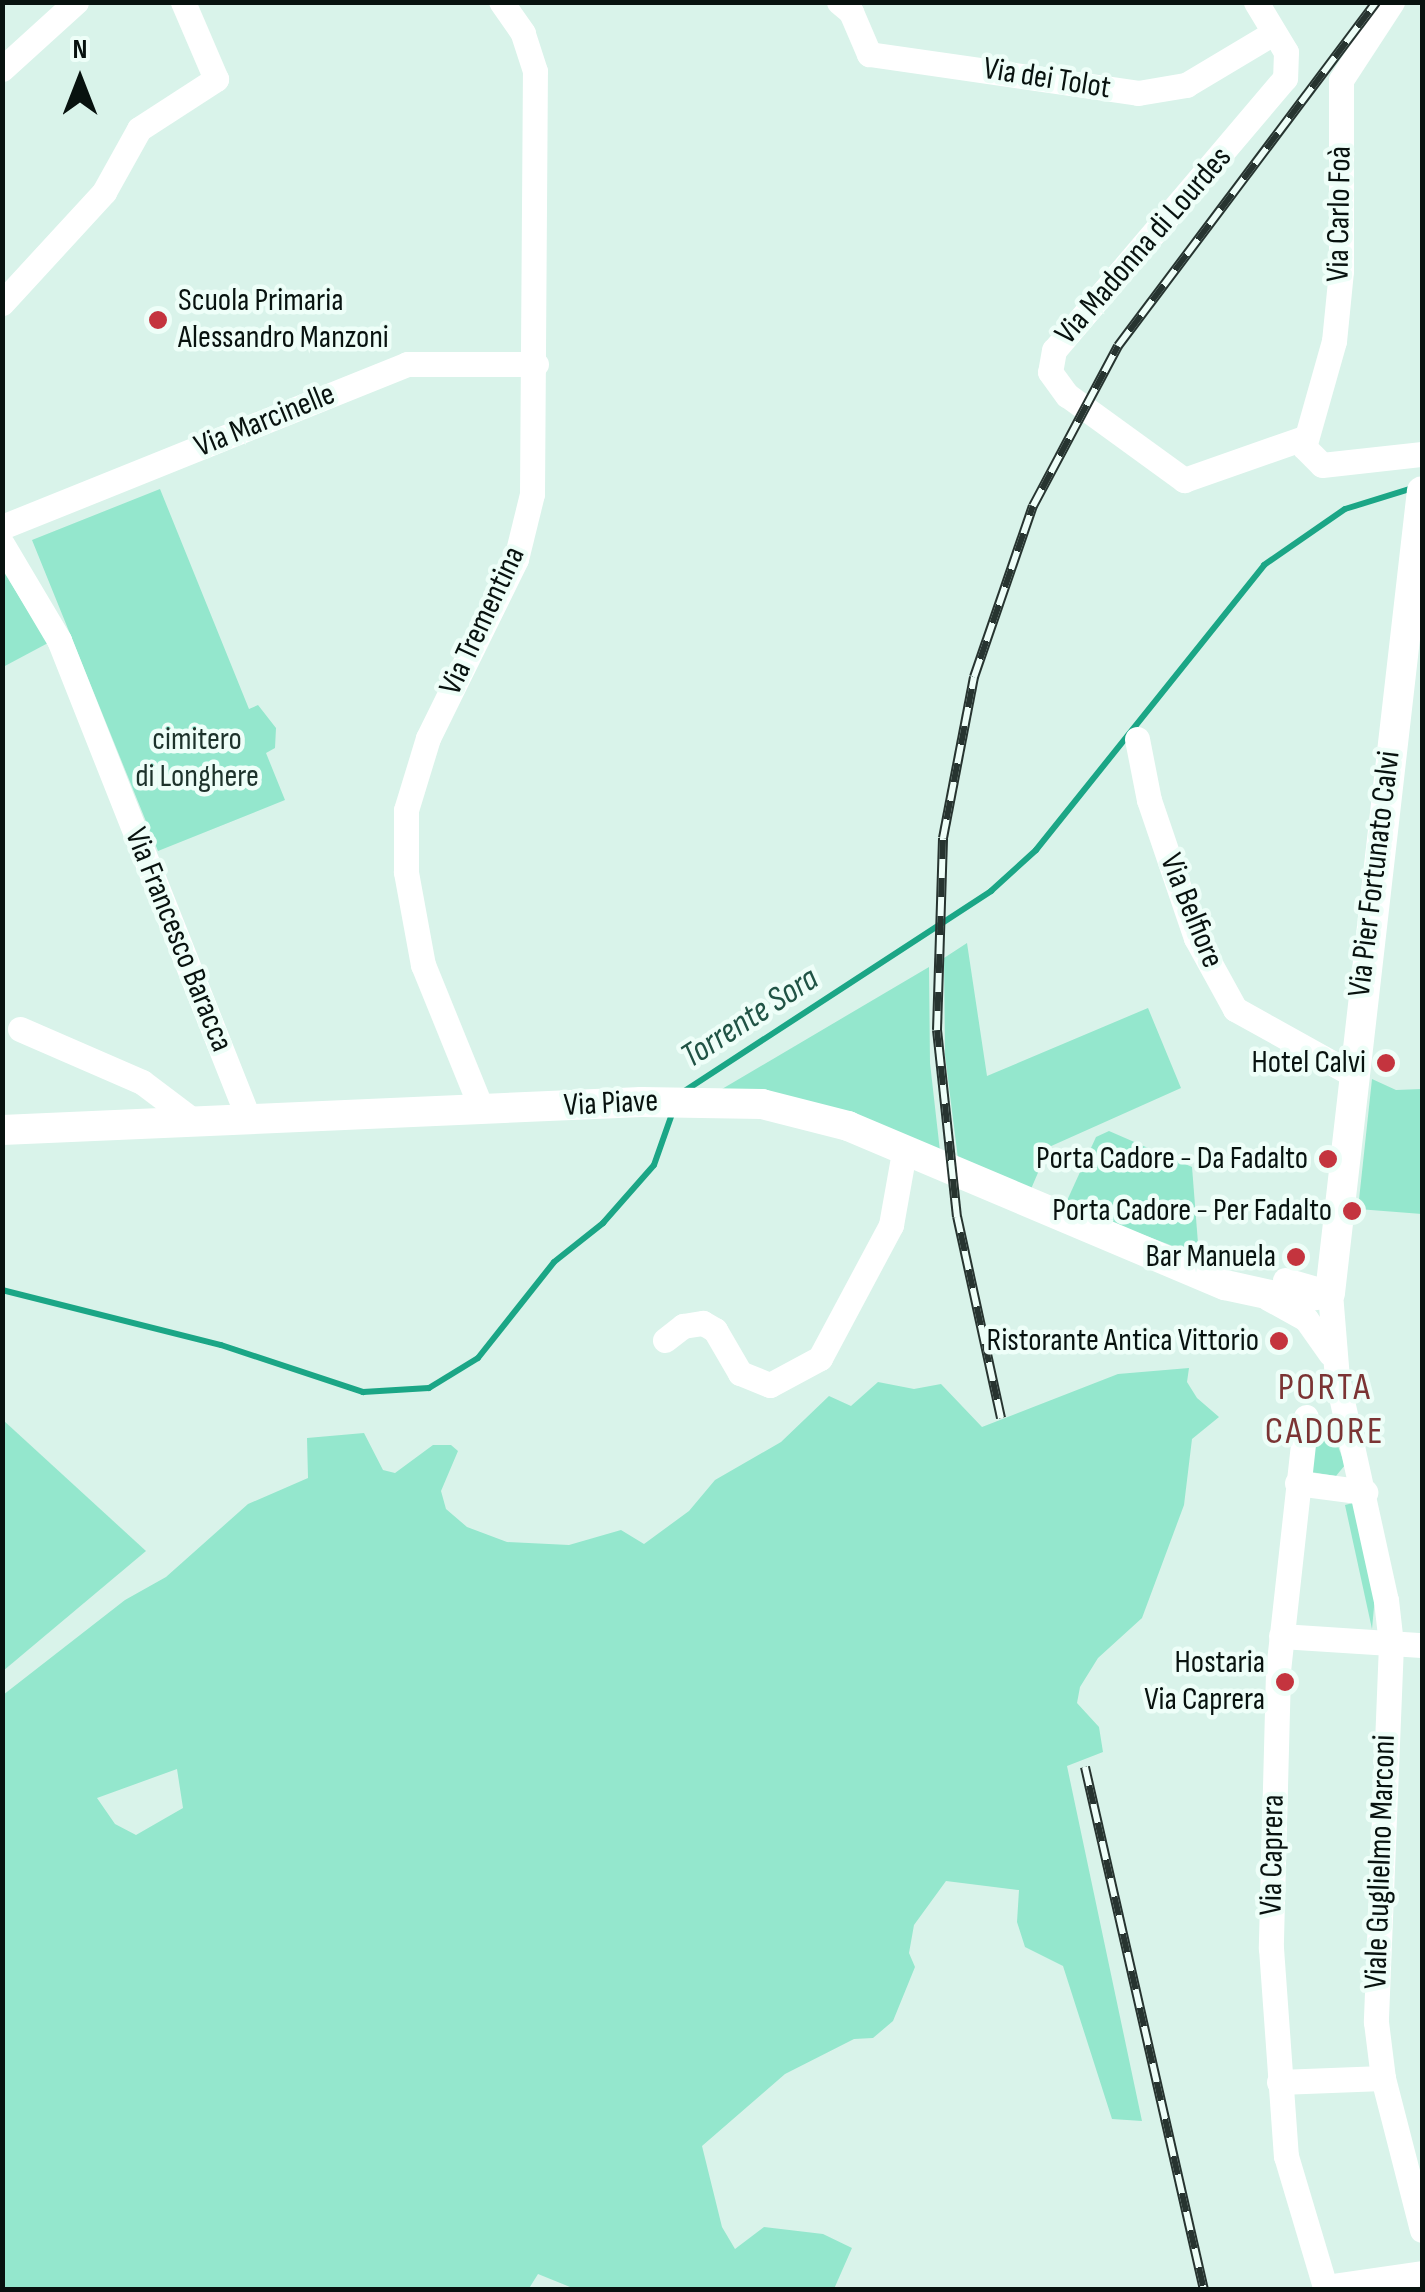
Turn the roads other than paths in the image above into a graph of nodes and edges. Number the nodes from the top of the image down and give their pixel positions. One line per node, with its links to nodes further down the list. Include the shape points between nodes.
1 (76, 2): 8 (street)
2 (183, 2): 9 (street, via 216,78 139,129 90,210)
3 (501, 2): 10 (street, Via Trementina, via 523,33 535,71)
4 (839, 2): 7 (street, Via dei Tolot, via 851,12 869,54 1138,94 1186,84)
5 (1256, 2): 7 (street, Via Madonna di Lourdes)
6 (1392, 2): 11 (street, Via Carlo Foà, via 1341,80 1344,241 1334,340)
7 (1273, 33): 11 (street, Via Madonna di Lourdes, via 1286,52 1285,78 1048,360 1059,388 1184,480)
8 (9, 54)
9 (2, 303)
10 (536, 364): 14 (street, Via Marcinelle, via 407,364); 19 (street, Via Trementina, via 526,527 498,602 414,772 406,810 406,872 422,965)
11 (1304, 438): 12 (street, via 1306,454 1322,465)
12 (1422, 454)
13 (1422, 497): 18 (main road, Via Pier Fortunato Calvi)
14 (2, 527)
15 (2, 544): 20 (street, Via Francesco Baracca, via 59,640)
16 (1136, 738): 18 (street, Via Belfiore, via 1149,800 1196,938 1236,1009)
17 (10, 1024): 21 (street, via 142,1082)
18 (1352, 1074): 24 (main road, Via Pier Fortunato Calvi)
19 (482, 1110): 20 (main road, Via Piave); 23 (main road, Via Piave, via 708,1100 822,1116)
20 (249, 1120): 21 (main road, Via Piave)
21 (195, 1122): 22 (main road, Via Piave)
22 (2, 1130)
23 (904, 1152): 25 (main road, Via Piave, via 1187,1269); 27 (street, via 891,1225 820,1358 770,1384 740,1373 715,1330 703,1323 683,1326)
24 (1332, 1245): 25 (main road, via 1314,1272); 26 (main road, Via Pier Fortunato Calvi)
25 (1272, 1287): 26 (main road, Via Piave, via 1308,1299); 28 (street, via 1306,1319)
26 (1330, 1293): 28 (street)
27 (665, 1340)
28 (1334, 1362): 31 (street, Viale Guglielmo Marconi)
29 (1306, 1416): 30 (street, Via Caprera)
30 (1298, 1483): 31 (street); 32 (street, Via Caprera)
31 (1365, 1492): 33 (street, Viale Guglielmo Marconi)
32 (1281, 1636): 33 (street); 36 (street, Via Caprera, via 1271,1948)
33 (1390, 1644): 34 (street); 35 (street, Viale Guglielmo Marconi, via 1374,1983)
34 (1422, 1645)
35 (1383, 2078): 36 (street); 37 (street, Viale Guglielmo Marconi)
36 (1279, 2082): 39 (street, Via Caprera, via 1286,2156)
37 (1422, 2230)
38 (1422, 2273): 39 (street)
39 (1325, 2288)

